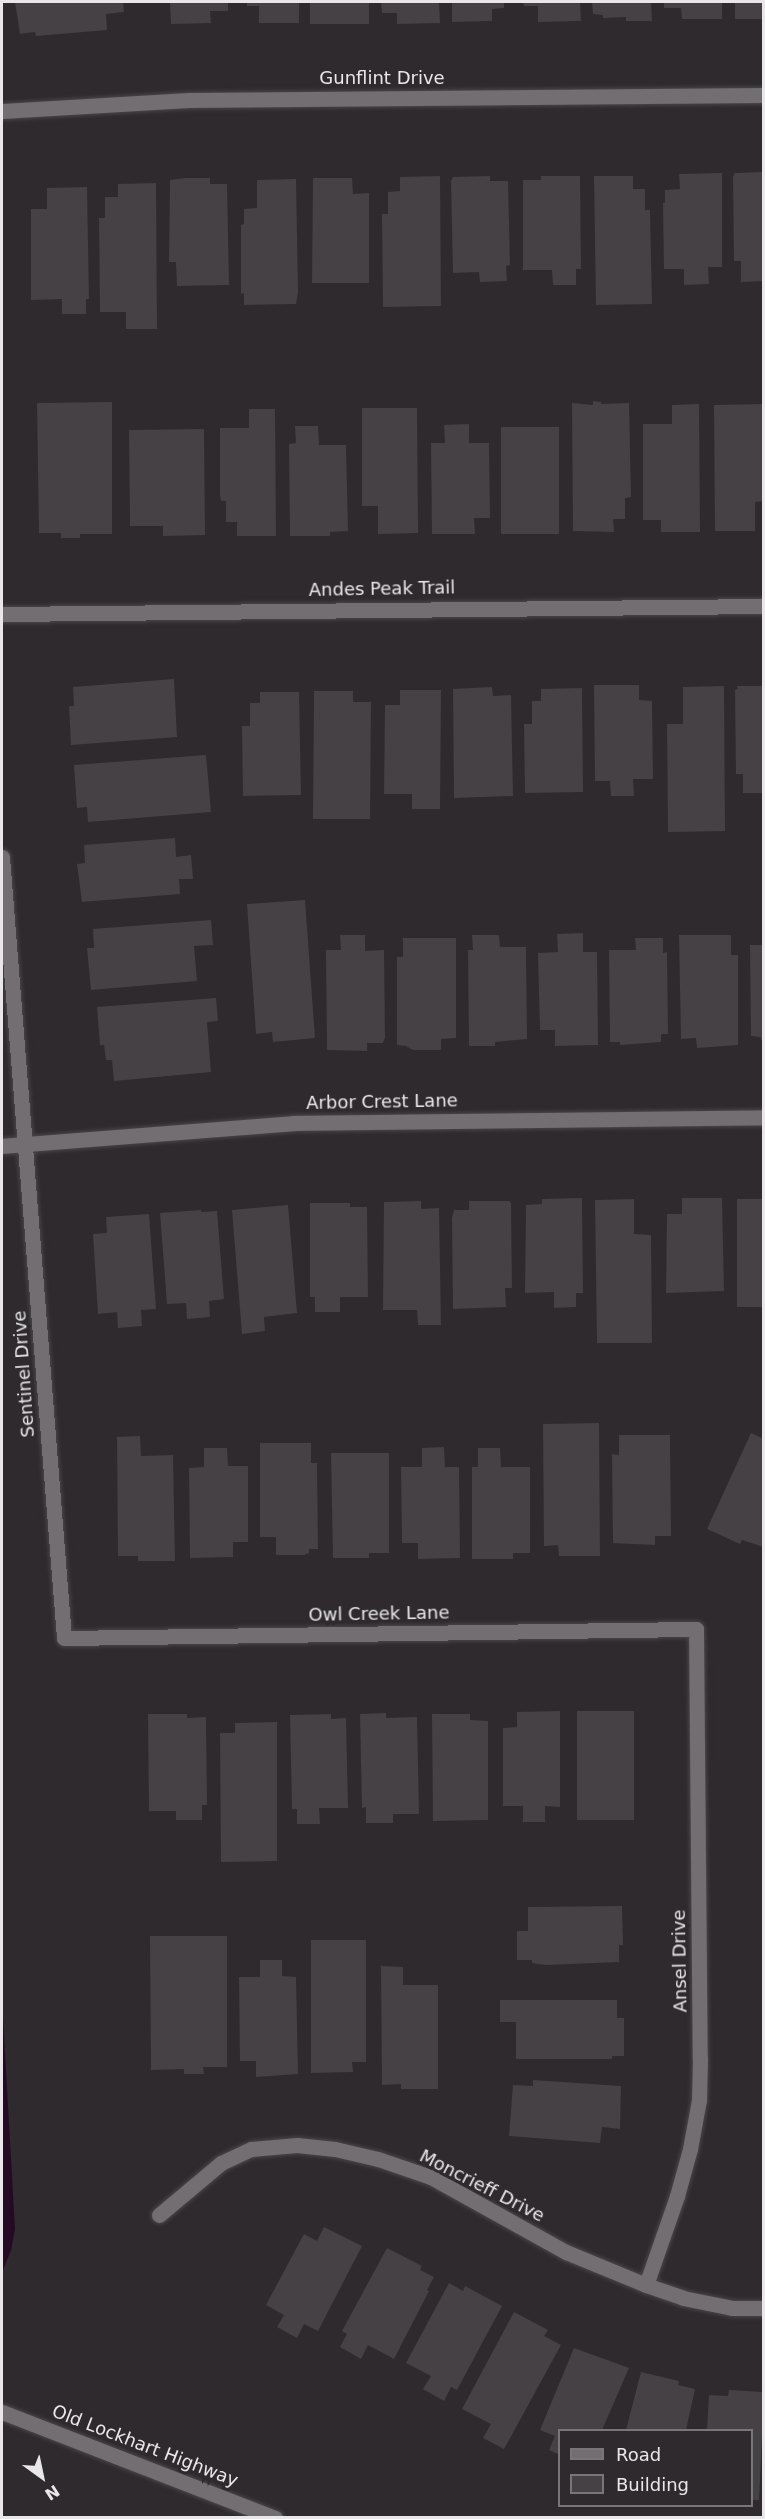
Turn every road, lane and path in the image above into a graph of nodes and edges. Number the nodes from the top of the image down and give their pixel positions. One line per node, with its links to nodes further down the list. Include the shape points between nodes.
1 (764, 95): 2 (street, Gunflint Drive, via 189,100)
2 (2, 111)
3 (764, 606): 4 (street, Andes Peak Trail)
4 (2, 614)
5 (2, 856): 7 (street, Sentinel Drive)
6 (764, 1117): 7 (street, Arbor Crest Lane, via 294,1123)
7 (25, 1144): 8 (street, Arbor Crest Lane); 10 (street, Sentinel Drive)
8 (2, 1146)
9 (696, 1629): 10 (street, Owl Creek Lane); 12 (street, Ansel Drive, via 699,2100 680,2186)
10 (64, 1638)
11 (159, 2215): 12 (street, Moncrieff Drive, via 222,2163 251,2149 297,2145 335,2149 378,2158 430,2177 566,2252)
12 (646, 2285): 13 (street, Moncrieff Drive, via 732,2308)
13 (764, 2308)
14 (2, 2412): 15 (street, Old Lockhart Highway)
15 (275, 2517)

